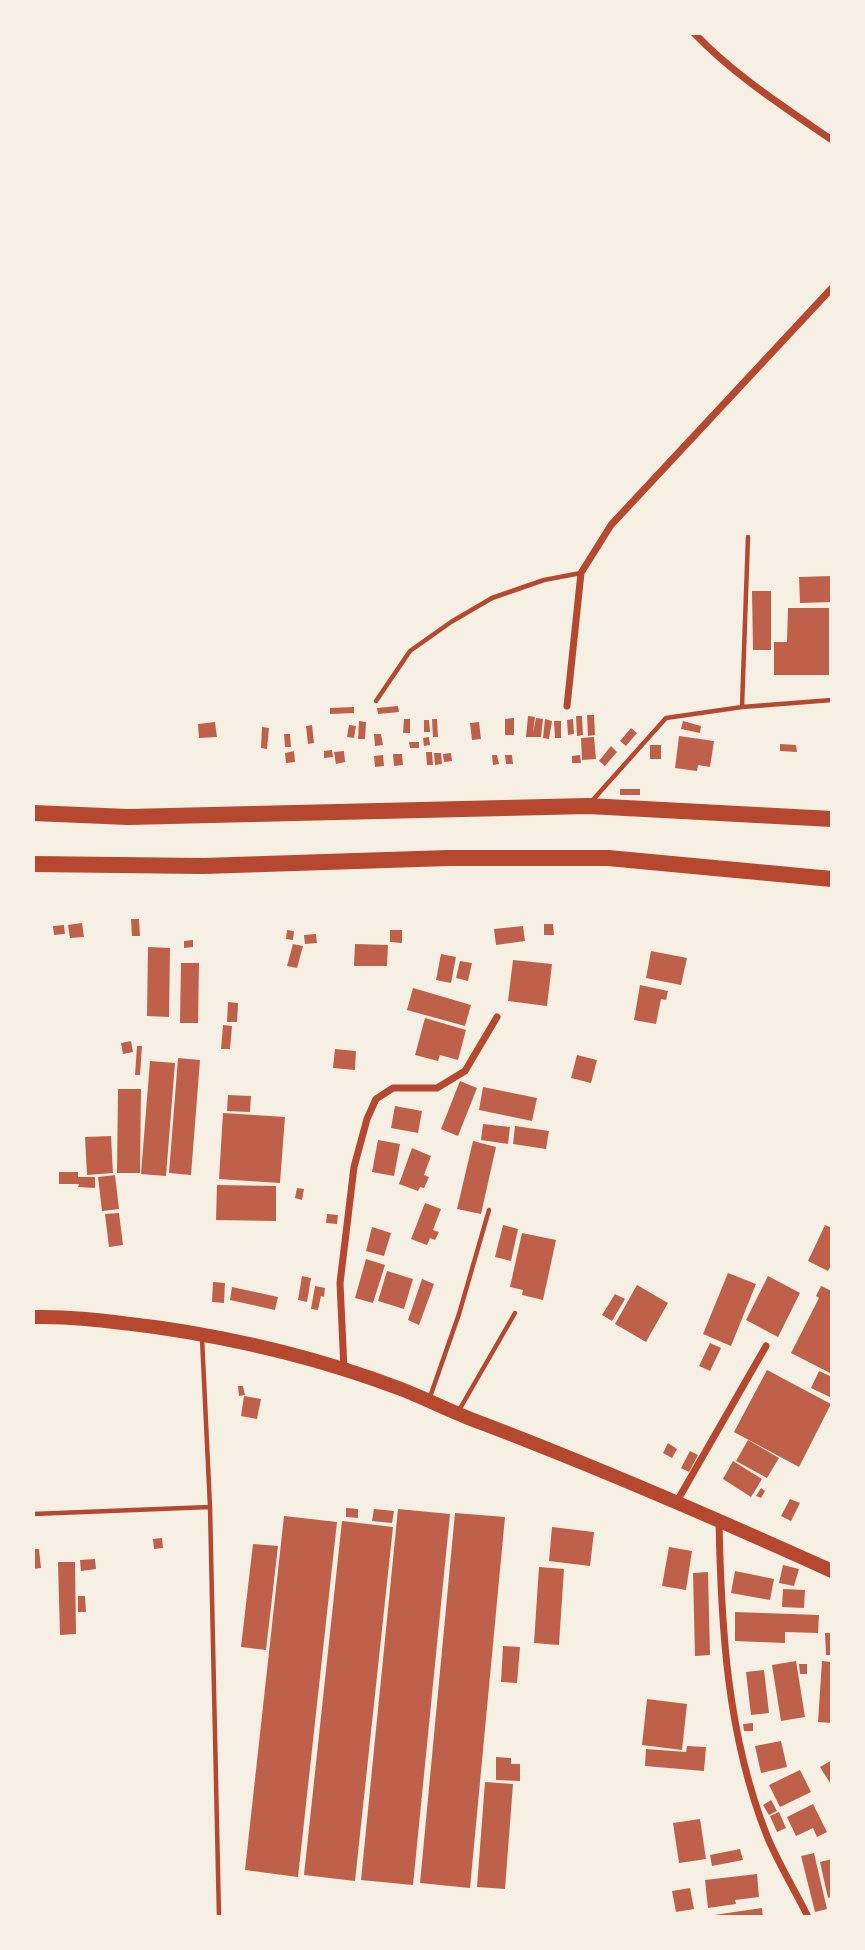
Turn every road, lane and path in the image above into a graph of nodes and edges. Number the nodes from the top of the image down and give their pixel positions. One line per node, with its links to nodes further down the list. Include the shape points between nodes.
1 (694, 33): 2 (street, via 755,87)
2 (832, 140)
3 (832, 288): 5 (street, via 611,524)
4 (748, 537): 9 (lane)
5 (581, 573): 7 (lane, via 492,598 451,622 410,651); 8 (street)
6 (832, 700): 9 (lane)
7 (376, 701)
8 (567, 706)
9 (742, 707): 10 (lane, via 666,718)
10 (588, 806): 11 (highway, via 128,817); 12 (highway)
11 (33, 813)
12 (832, 819)
13 (33, 864): 14 (highway, via 203,866 608,858)
14 (832, 879)
15 (497, 1017): 21 (street, via 465,1071 437,1088 393,1088 376,1099 367,1119 354,1167 340,1283)
16 (489, 1210): 22 (lane)
17 (515, 1313): 23 (lane)
18 (33, 1317): 19 (highway, via 98,1319)
19 (202, 1334): 21 (highway); 25 (lane)
20 (765, 1346): 24 (street)
21 (344, 1370): 22 (highway)
22 (429, 1401): 23 (highway)
23 (457, 1413): 24 (highway)
24 (676, 1504): 27 (highway)
25 (211, 1507): 26 (lane); 29 (lane)
26 (33, 1514)
27 (719, 1520): 28 (highway); 30 (street, via 720,1615 737,1742 767,1837)
28 (832, 1571)
29 (219, 1917)
30 (808, 1917)

